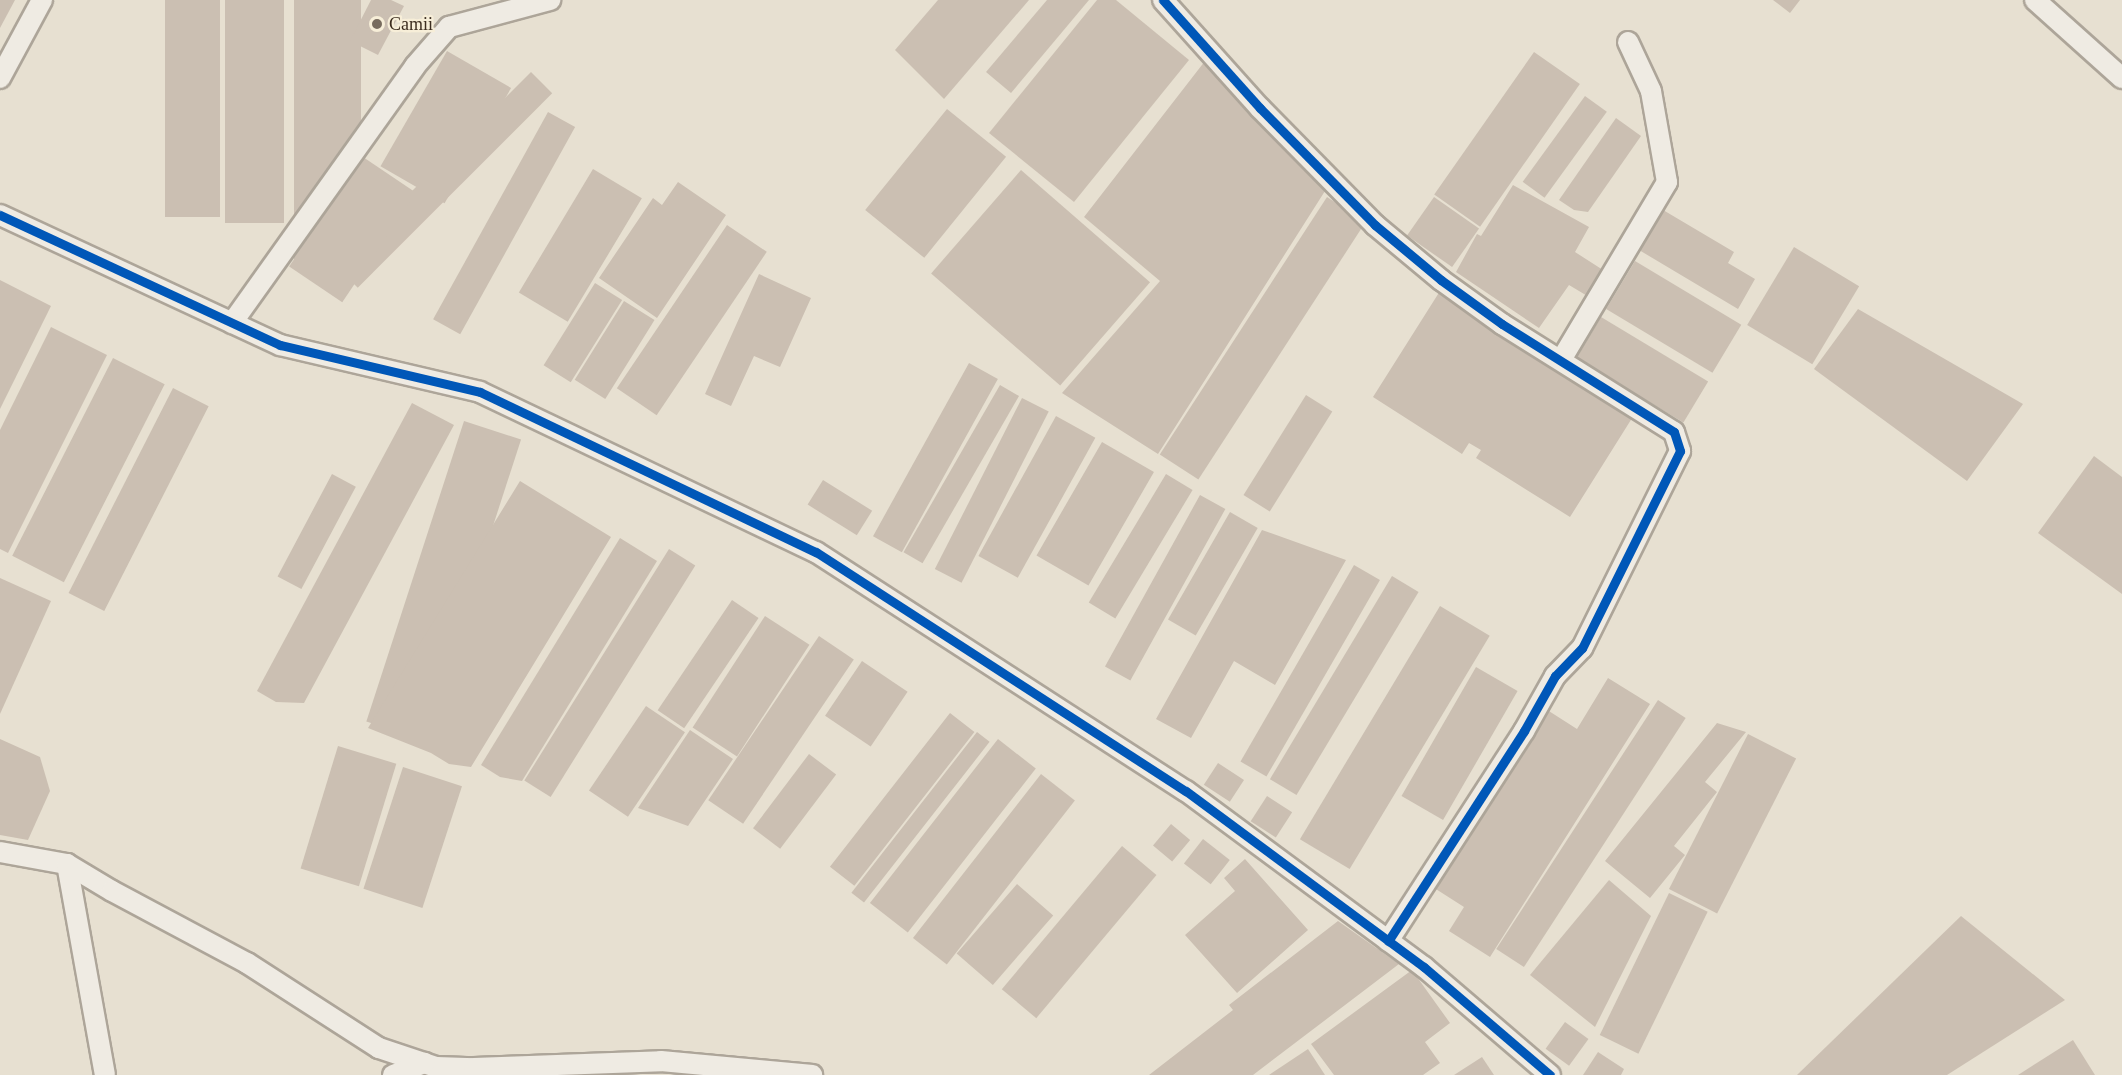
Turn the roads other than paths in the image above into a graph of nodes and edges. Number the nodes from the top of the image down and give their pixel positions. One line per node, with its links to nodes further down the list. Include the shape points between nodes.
1 (42, 0): 6 (street)
2 (550, 0): 9 (street, via 449,27 415,66)
3 (1163, 0): 10 (street, via 1260,108 1375,225 1441,280)
4 (2035, 0): 7 (street)
5 (1628, 42): 10 (street, via 1651,91 1667,182)
6 (0, 78)
7 (2122, 78)
8 (0, 215): 9 (street)
9 (232, 323): 13 (street, via 280,345 480,392 816,552 1186,791)
10 (1561, 360): 13 (street, via 1674,432 1680,451 1582,648 1555,676 1524,731)
11 (0, 852): 12 (street)
12 (67, 864): 14 (street, via 247,963 379,1048); 15 (street)
13 (1388, 941): 18 (street)
14 (423, 1069): 16 (street); 17 (street, via 661,1060)
15 (105, 1075)
16 (393, 1075)
17 (812, 1075)
18 (1550, 1075)

